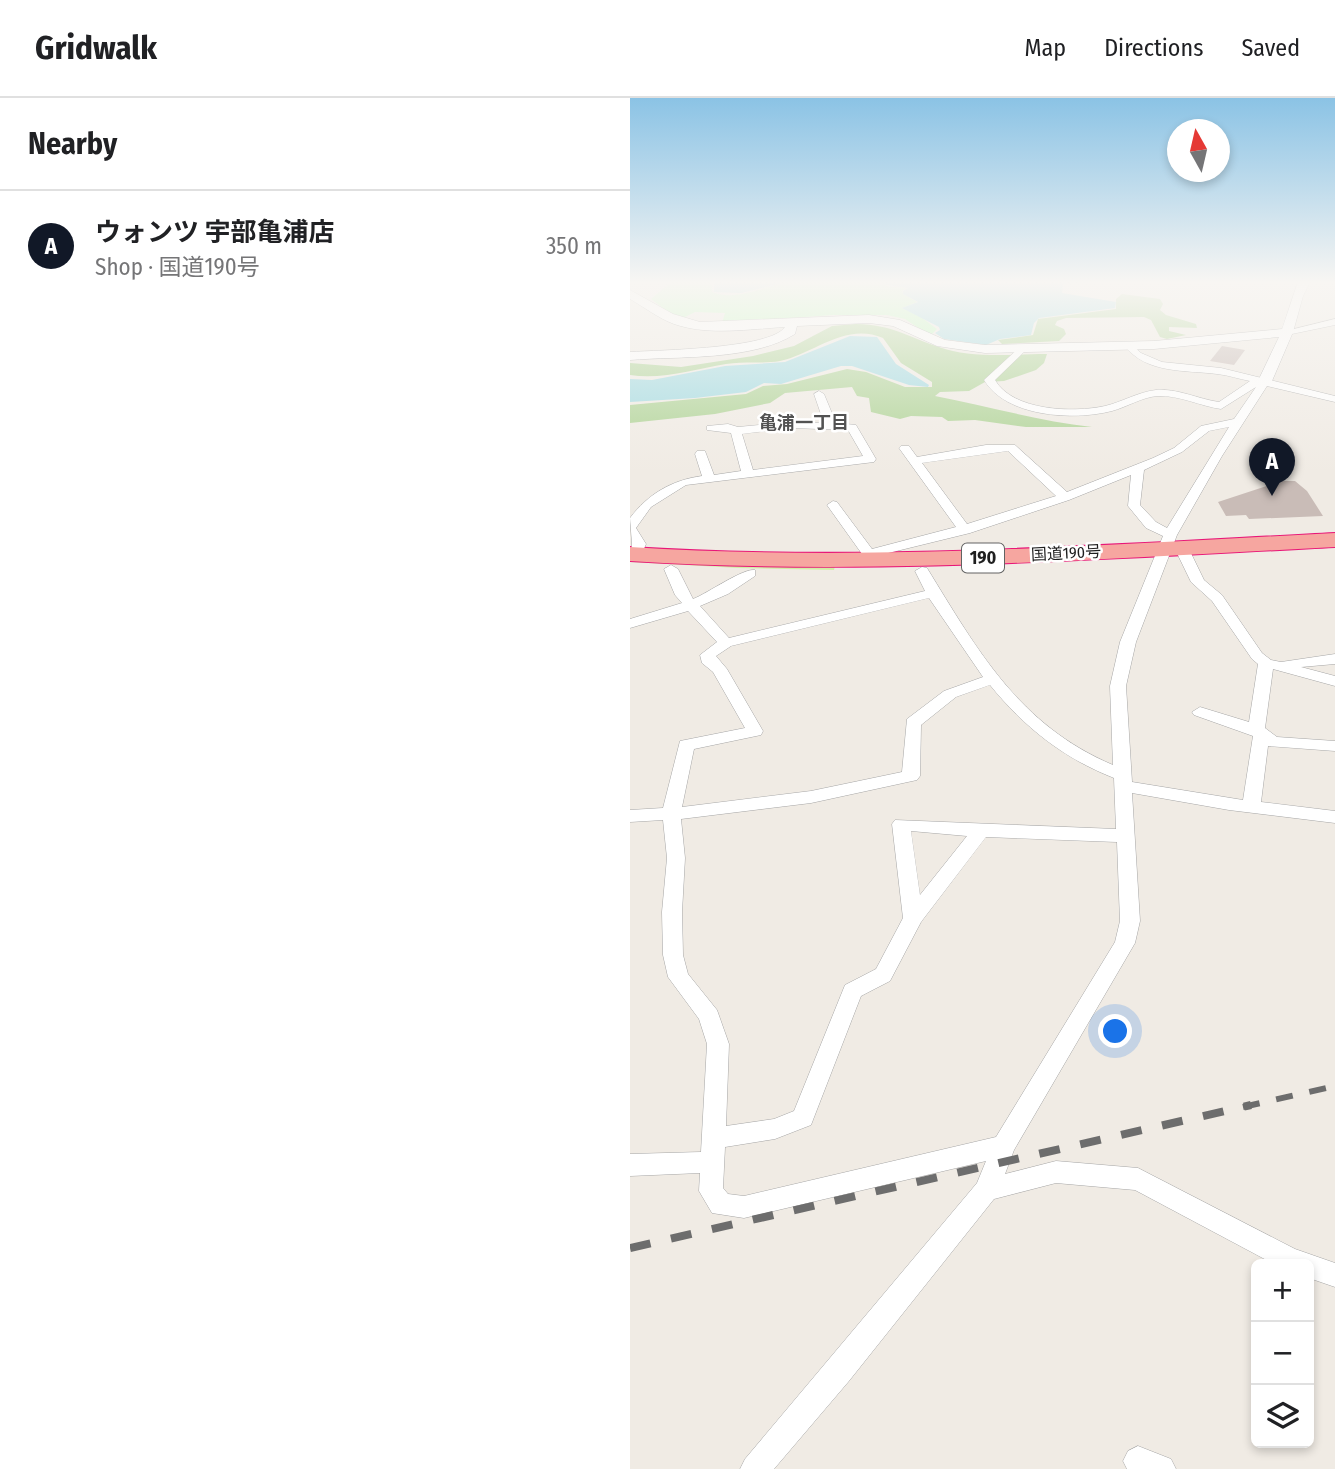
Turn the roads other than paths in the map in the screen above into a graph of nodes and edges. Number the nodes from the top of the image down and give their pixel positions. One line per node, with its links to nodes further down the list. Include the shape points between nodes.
1 (748, 346): 6 (street)
2 (951, 346): 5 (street)
3 (1130, 346): 5 (street); 7 (street, via 1137,355 1160,365)
4 (1280, 346): 7 (street)
5 (1021, 349): 7 (street, via 989,380 991,388 999,396 1061,411 1101,410 1154,393 1221,406)
6 (630, 356)
7 (1262, 380): 9 (street); 10 (street)
8 (819, 394): 11 (street)
9 (1335, 399)
10 (1240, 422): 17 (street, via 1205,428 1178,450); 25 (street)
11 (831, 425): 13 (street); 18 (street, via 852,427 870,459)
12 (712, 428): 13 (street)
13 (736, 431): 18 (street)
14 (905, 448): 16 (street)
15 (701, 454): 19 (street)
16 (912, 461): 20 (street, via 953,456 973,448 1011,447); 23 (street)
17 (1138, 468): 20 (street); 25 (street, via 1134,506)
18 (748, 474): 19 (street)
19 (709, 479): 22 (street, via 683,482 647,504)
20 (1066, 496): 23 (street)
21 (833, 505): 28 (street)
22 (630, 527): 27 (street, via 639,544)
23 (965, 530): 28 (street, via 911,541)
24 (1335, 540): 25 (highway, 国道190号 / 190)
25 (1172, 550): 26 (highway, 国道190号 / 190); 28 (highway, 国道190号 / 190); 30 (highway, 国道190号 / 190); 37 (street, via 1217,598 1257,656); 43 (street, via 1128,642 1119,684)
26 (1335, 551)
27 (632, 558): 28 (highway, 国道190号 / 190, via 758,562); 29 (highway, 国道190号 / 190)
28 (870, 558)
29 (671, 569): 31 (highway, 国道190号 / 190); 33 (street)
30 (922, 571): 31 (highway, 国道190号 / 190); 32 (street)
31 (750, 573): 33 (street)
32 (932, 593): 35 (street); 38 (street)
33 (692, 606): 34 (street); 35 (street)
34 (630, 624)
35 (726, 643): 45 (street, via 708,655 710,663 719,668 755,731 686,745)
36 (1335, 659): 37 (street)
37 (1272, 664): 39 (street); 41 (street)
38 (995, 678): 43 (street, via 1054,739); 45 (street, via 950,694 912,723 911,776 811,797)
39 (1335, 681)
40 (1200, 712): 41 (street)
41 (1259, 731): 42 (street, via 1273,742); 44 (street)
42 (1335, 746)
43 (1122, 780): 44 (street); 49 (street)
44 (1251, 806): 47 (street)
45 (671, 814): 46 (street); 52 (street, via 676,858 673,955 678,977 709,1016 718,1044)
46 (630, 816)
47 (1335, 817)
48 (981, 831): 49 (street); 50 (street); 50 (street, via 901,824)
49 (1125, 836): 51 (street, via 1130,921 1125,943)
50 (913, 918): 52 (street, via 883,975 852,991 803,1118)
51 (1004, 1146): 52 (street, via 744,1207 721,1205 712,1191); 54 (street)
52 (714, 1150): 53 (street)
53 (630, 1166)
54 (986, 1190): 55 (street, via 1056,1172 1138,1179); 58 (street)
55 (1289, 1259)
56 (1314, 1268): 57 (street)
57 (1335, 1275)
58 (755, 1469)

